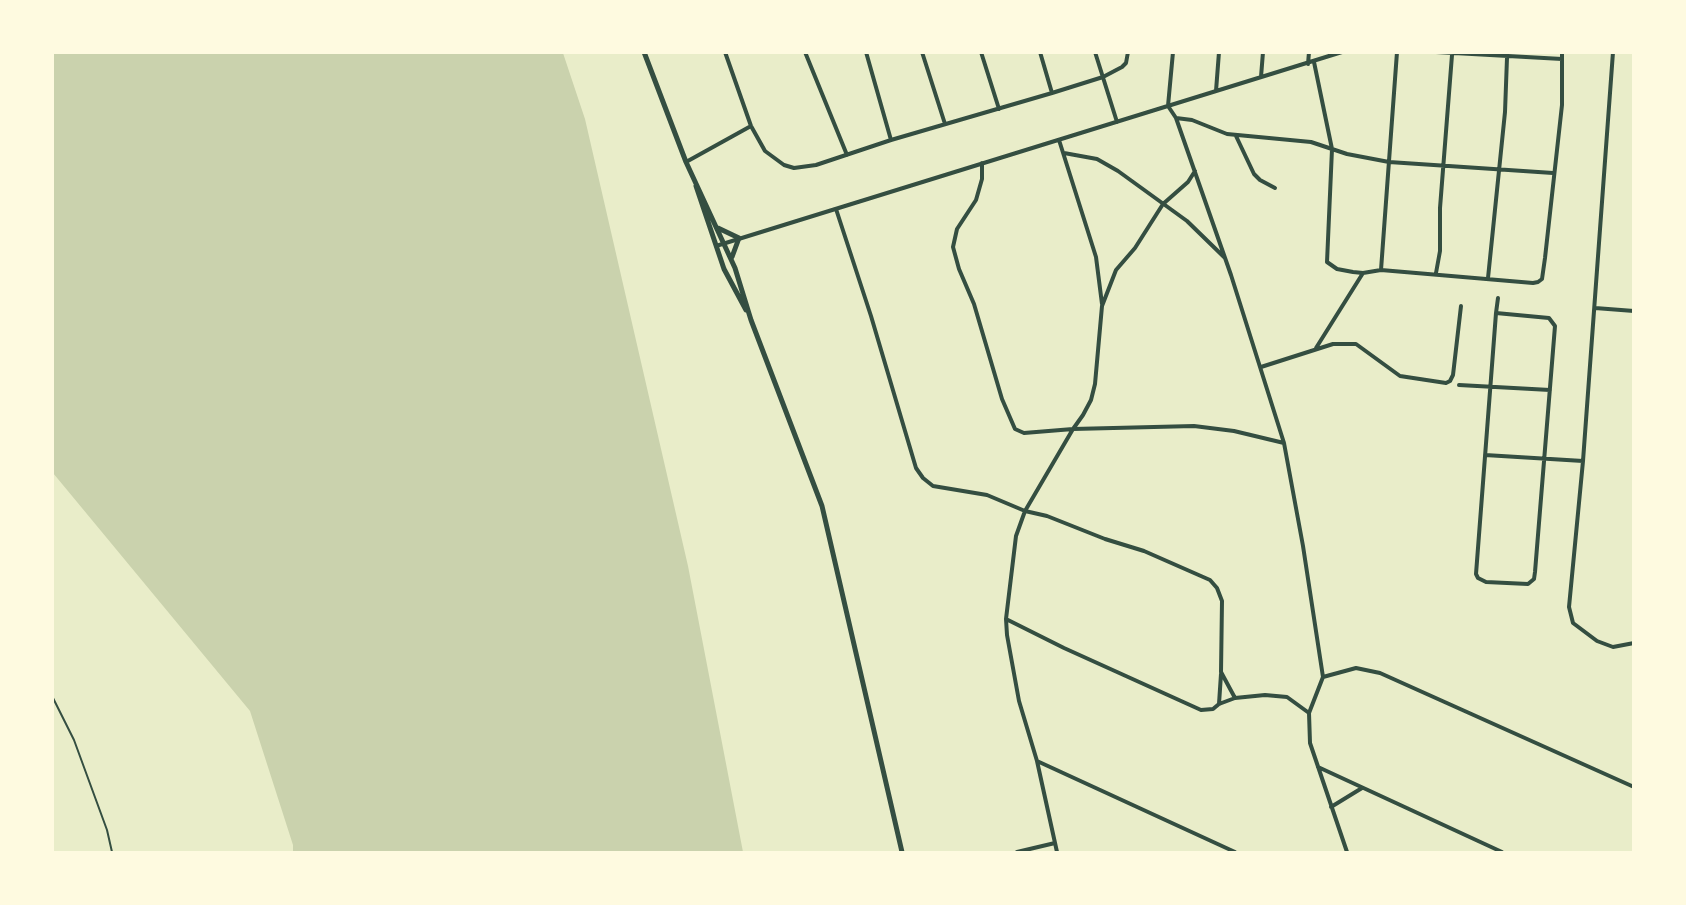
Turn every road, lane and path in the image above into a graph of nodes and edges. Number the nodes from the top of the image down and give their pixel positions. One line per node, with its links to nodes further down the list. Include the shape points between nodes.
1 (644, 52): 40 (street)
2 (725, 52): 33 (street)
3 (805, 52): 39 (street)
4 (866, 52): 35 (street)
5 (922, 52): 32 (street)
6 (981, 52): 29 (street)
7 (1040, 52): 27 (street)
8 (1096, 52): 25 (street)
9 (1128, 52): 25 (street, via 1126,63)
10 (1172, 52): 28 (street)
11 (1219, 52): 26 (street)
12 (1263, 52): 24 (street)
13 (1308, 52): 23 (street)
14 (1342, 52): 22 (street)
15 (1397, 52): 41 (street)
16 (1436, 52): 19 (street)
17 (1562, 52): 21 (street)
18 (1613, 52): 64 (street)
19 (1452, 55): 20 (street); 43 (street)
20 (1507, 58): 21 (street); 44 (street)
21 (1562, 59): 46 (street, via 1562,105)
22 (1314, 62): 23 (street); 37 (street)
23 (1308, 64): 24 (street)
24 (1261, 77): 26 (street)
25 (1103, 78): 27 (street); 31 (street)
26 (1216, 91): 28 (street)
27 (1052, 93): 29 (street)
28 (1168, 106): 30 (street); 31 (street)
29 (998, 109): 32 (street)
30 (1176, 118): 34 (street, via 1192,120 1214,131); 45 (street)
31 (1117, 122): 36 (street)
32 (945, 124): 35 (street)
33 (751, 126): 39 (street, via 765,151 784,165 807,168); 40 (street)
34 (1236, 136): 37 (street, via 1312,142); 48 (street, via 1254,174)
35 (891, 140): 39 (street)
36 (1059, 140): 38 (street); 42 (street)
37 (1332, 149): 41 (street); 58 (street, via 1327,262 1337,269)
38 (1064, 153): 49 (street, via 1097,159); 62 (street, via 1096,257)
39 (847, 155)
40 (686, 162): 47 (street)
41 (1389, 162): 43 (street); 57 (street)
42 (982, 163): 50 (street); 73 (street, via 982,179 976,200 957,229 953,247 1002,399 1012,425 1019,432)
43 (1444, 165): 44 (street); 59 (street)
44 (1499, 168): 46 (street); 60 (street)
45 (1195, 171): 49 (street); 55 (street)
46 (1553, 173): 60 (street, via 1542,279 1533,283)
47 (695, 181): 51 (street); 54 (street)
48 (1275, 188)
49 (1164, 204): 55 (street, via 1206,238); 62 (street, via 1116,270)
50 (836, 209): 52 (street); 78 (street, via 916,468 933,486 987,496)
51 (718, 228): 52 (street); 53 (street)
52 (739, 238): 53 (street); 56 (street, via 732,252)
53 (725, 243): 54 (street); 56 (street)
54 (716, 246): 67 (street, via 724,269)
55 (1225, 259): 69 (street)
56 (732, 261): 67 (street)
57 (1381, 270): 58 (street); 59 (street)
58 (1363, 273): 68 (street)
59 (1436, 273): 60 (street)
60 (1488, 278)
61 (1498, 298): 66 (street)
62 (1102, 306): 73 (street, via 1095,384 1091,400)
63 (1460, 306): 68 (street, via 1452,375 1446,383 1400,376 1356,344)
64 (1595, 308): 65 (street); 77 (street)
65 (1634, 311)
66 (1496, 314): 71 (street); 72 (street, via 1553,320)
67 (751, 320): 94 (street, via 822,506)
68 (1316, 348): 69 (street)
69 (1261, 367): 74 (street)
70 (1459, 385): 71 (street)
71 (1491, 387): 72 (street); 75 (street)
72 (1550, 390): 76 (street)
73 (1073, 429): 74 (street, via 1194,426 1234,431); 78 (street)
74 (1284, 443): 82 (street)
75 (1485, 455): 76 (street); 76 (street, via 1476,574 1486,582 1528,584 1534,579)
76 (1544, 459): 77 (street)
77 (1583, 461): 80 (street, via 1569,607 1573,624 1596,641 1613,646)
78 (1025, 511): 79 (street, via 1016,536); 81 (street, via 1144,551 1210,580 1222,601)
79 (1006, 619): 85 (street, via 1201,710 1214,709); 87 (street, via 1014,677)
80 (1634, 643)
81 (1221, 672): 84 (street); 85 (street)
82 (1323, 676): 86 (street); 89 (street, via 1356,668 1380,673)
83 (52, 696): 93 (lane, via 74,740)
84 (1235, 698): 85 (street); 86 (street, via 1265,694 1287,697)
85 (1218, 704)
86 (1309, 713): 88 (street, via 1310,743)
87 (1037, 761): 92 (street); 97 (street)
88 (1318, 767): 90 (street); 91 (street)
89 (1634, 787)
90 (1362, 788): 91 (street); 99 (street)
91 (1331, 808): 98 (street)
92 (1055, 843): 95 (street); 96 (street)
93 (112, 852)
94 (902, 852)
95 (1017, 852)
96 (1058, 852)
97 (1235, 852)
98 (1347, 852)
99 (1502, 852)

